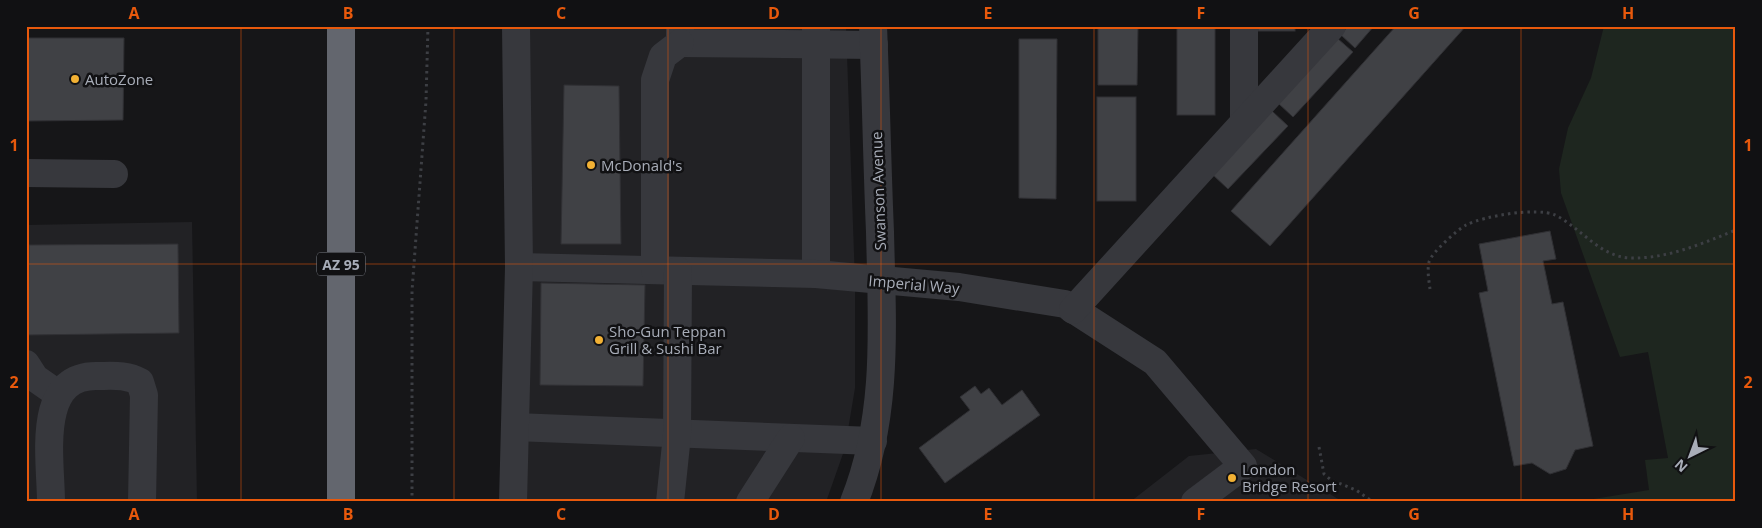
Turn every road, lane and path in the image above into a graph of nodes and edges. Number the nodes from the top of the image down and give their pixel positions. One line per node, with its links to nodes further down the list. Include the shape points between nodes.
1 (341, 26): 28 (highway, AZ 95)
2 (428, 26): 29 (path, via 426,101 412,291)
3 (516, 26): 13 (street)
4 (1244, 26): 9 (street)
5 (1332, 26): 9 (street)
6 (680, 35): 7 (street); 14 (street, via 664,56 655,80)
7 (816, 36): 8 (street); 15 (street)
8 (873, 36): 16 (street, Swanson Avenue)
9 (1244, 122): 18 (street)
10 (26, 173): 11 (street)
11 (114, 174)
12 (1736, 230): 17 (path, via 1678,252 1629,258 1614,256 1555,215 1537,210 1483,220 1465,225 1436,250 1429,261)
13 (518, 267): 14 (street, Imperial Way); 21 (street)
14 (666, 270): 15 (street, Imperial Way); 22 (street)
15 (816, 274): 16 (street, Imperial Way)
16 (881, 282): 18 (street, Imperial Way, via 959,287 1064,304); 24 (street, Swanson Avenue, via 882,390)
17 (1430, 289)
18 (1073, 310): 34 (street, Imperial Way, via 1155,362 1243,466)
19 (26, 364): 20 (street, via 35,378)
20 (58, 394): 26 (street, via 50,418); 27 (street, via 81,376 129,376 140,382 144,395)
21 (515, 427): 22 (street); 30 (street)
22 (677, 435): 23 (street); 31 (street)
23 (791, 438): 24 (street); 32 (street)
24 (873, 441): 33 (street, Swanson Avenue)
25 (1319, 447): 35 (path, via 1324,474)
26 (51, 502)
27 (142, 502)
28 (341, 502)
29 (412, 502)
30 (513, 502)
31 (670, 502)
32 (750, 502)
33 (854, 502)
34 (1195, 502)
35 (1373, 502)

